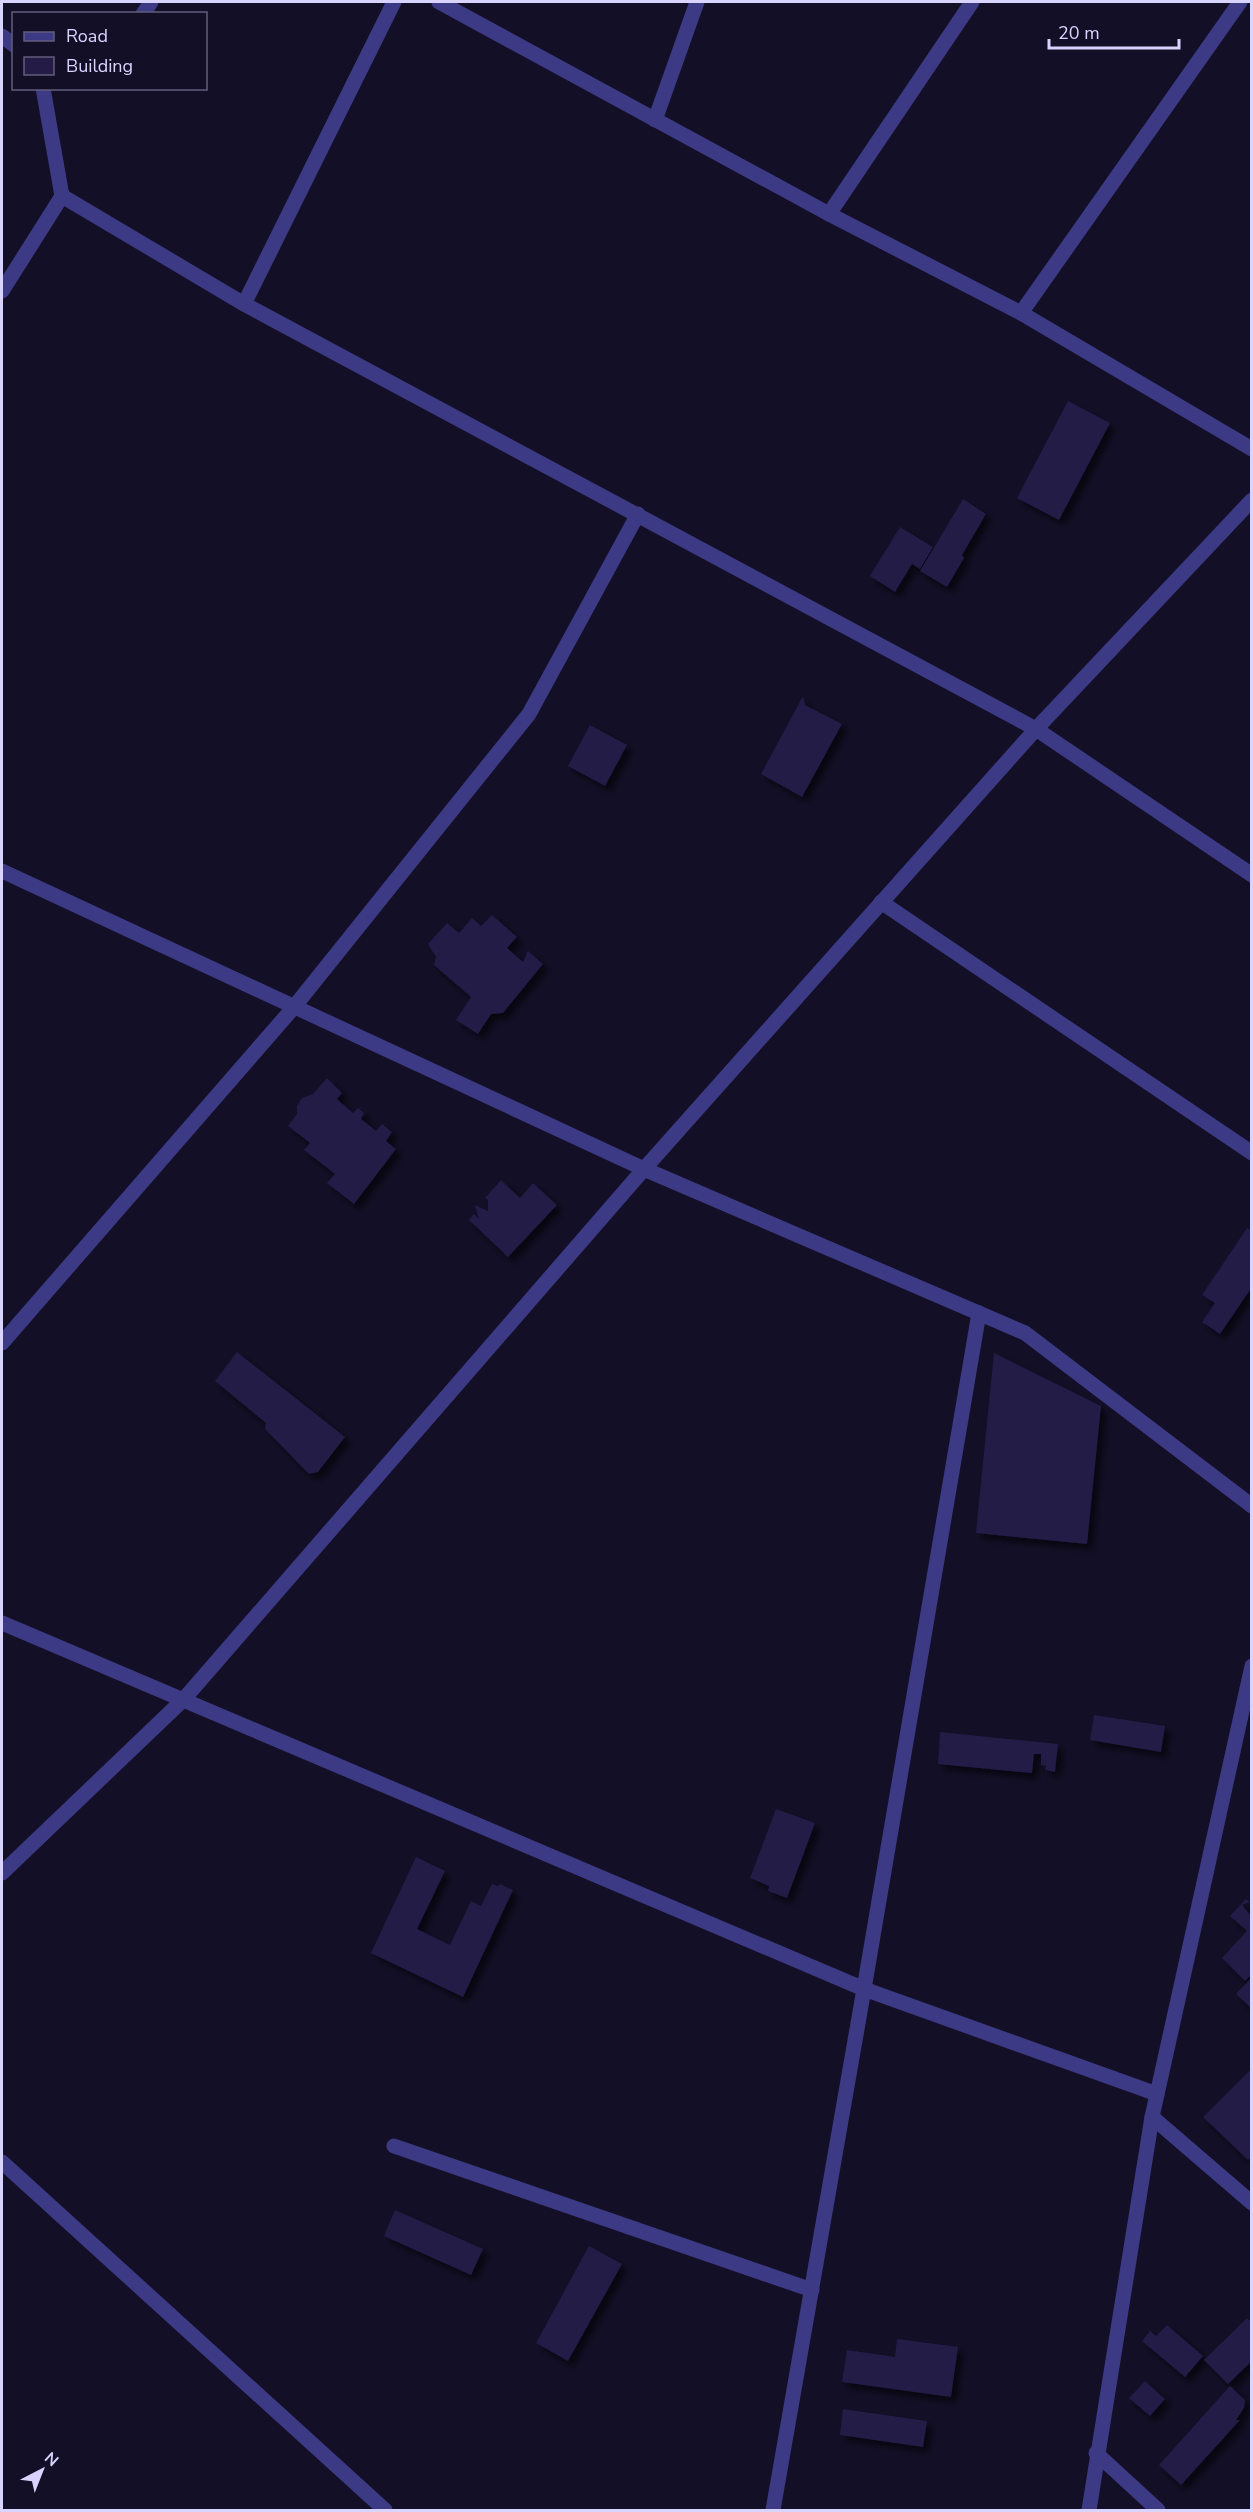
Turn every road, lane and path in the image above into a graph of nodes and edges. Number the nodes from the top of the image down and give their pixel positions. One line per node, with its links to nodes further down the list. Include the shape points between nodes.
1 (394, 2): 11 (street)
2 (439, 2): 7 (street)
3 (697, 2): 7 (street)
4 (972, 2): 9 (street)
5 (1240, 2): 12 (street)
6 (43, 90): 8 (street)
7 (655, 120): 9 (street)
8 (62, 196): 10 (street); 11 (street)
9 (829, 214): 12 (street)
10 (2, 291)
11 (244, 304): 15 (street)
12 (1021, 313): 13 (street)
13 (1251, 449)
14 (1251, 500): 16 (street)
15 (638, 514): 16 (street); 20 (street, via 529,714)
16 (1036, 729): 18 (street); 19 (street)
17 (2, 871): 20 (street)
18 (1251, 875)
19 (881, 902): 21 (street); 22 (street)
20 (294, 1007): 22 (street); 24 (street)
21 (1251, 1153)
22 (644, 1168): 23 (street); 28 (street)
23 (979, 1313): 25 (street, via 1025,1333); 30 (street)
24 (2, 1343)
25 (1251, 1506)
26 (2, 1623): 28 (street)
27 (1251, 1666): 31 (street)
28 (184, 1699): 29 (street); 30 (street)
29 (2, 1874)
30 (864, 1989): 31 (street); 36 (street)
31 (1157, 2094): 32 (street)
32 (1152, 2116): 35 (street); 37 (street)
33 (394, 2146): 36 (street)
34 (2, 2162): 38 (street)
35 (1251, 2203)
36 (812, 2290): 39 (street)
37 (1096, 2452): 40 (street); 41 (street)
38 (385, 2511)
39 (773, 2511)
40 (1089, 2511)
41 (1158, 2511)

